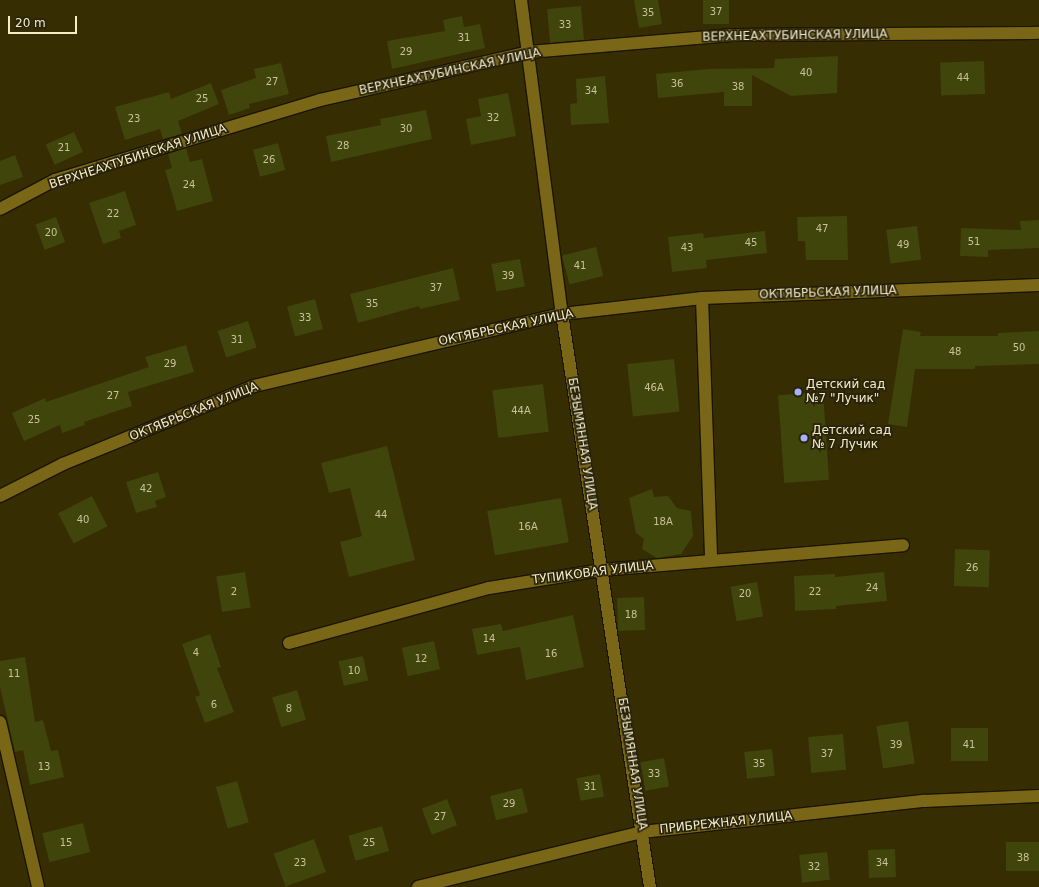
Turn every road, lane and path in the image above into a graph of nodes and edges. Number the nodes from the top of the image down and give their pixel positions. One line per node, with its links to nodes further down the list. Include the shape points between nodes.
1 (521, 0): 3 (street, БЕЗЫМЯННАЯ УЛИЦА)
2 (1039, 33): 3 (street, ВЕРХНЕАХТУБИНСКАЯ УЛИЦА, via 732,35)
3 (529, 52): 4 (street, ВЕРХНЕАХТУБИНСКАЯ УЛИЦА, via 320,100 55,180); 7 (street, БЕЗЫМЯННАЯ УЛИЦА)
4 (0, 209)
5 (1039, 285): 6 (street, ОКТЯБРЬСКАЯ УЛИЦА)
6 (702, 298): 7 (street, ОКТЯБРЬСКАЯ УЛИЦА); 10 (street)
7 (562, 314): 8 (street, ОКТЯБРЬСКАЯ УЛИЦА, via 254,386 63,464); 11 (street, БЕЗЫМЯННАЯ УЛИЦА)
8 (0, 496)
9 (904, 545): 10 (street, ТУПИКОВАЯ УЛИЦА)
10 (711, 560): 11 (street, ТУПИКОВАЯ УЛИЦА)
11 (601, 570): 12 (street, ТУПИКОВАЯ УЛИЦА, via 489,588); 15 (street, БЕЗЫМЯННАЯ УЛИЦА)
12 (289, 643)
13 (0, 722): 16 (street)
14 (1039, 796): 15 (street, ПРИБРЕЖНАЯ УЛИЦА, via 924,801)
15 (642, 832): 17 (street, ПРИБРЕЖНАЯ УЛИЦА); 18 (street, БЕЗЫМЯННАЯ УЛИЦА)
16 (38, 887)
17 (418, 887)
18 (650, 887)

